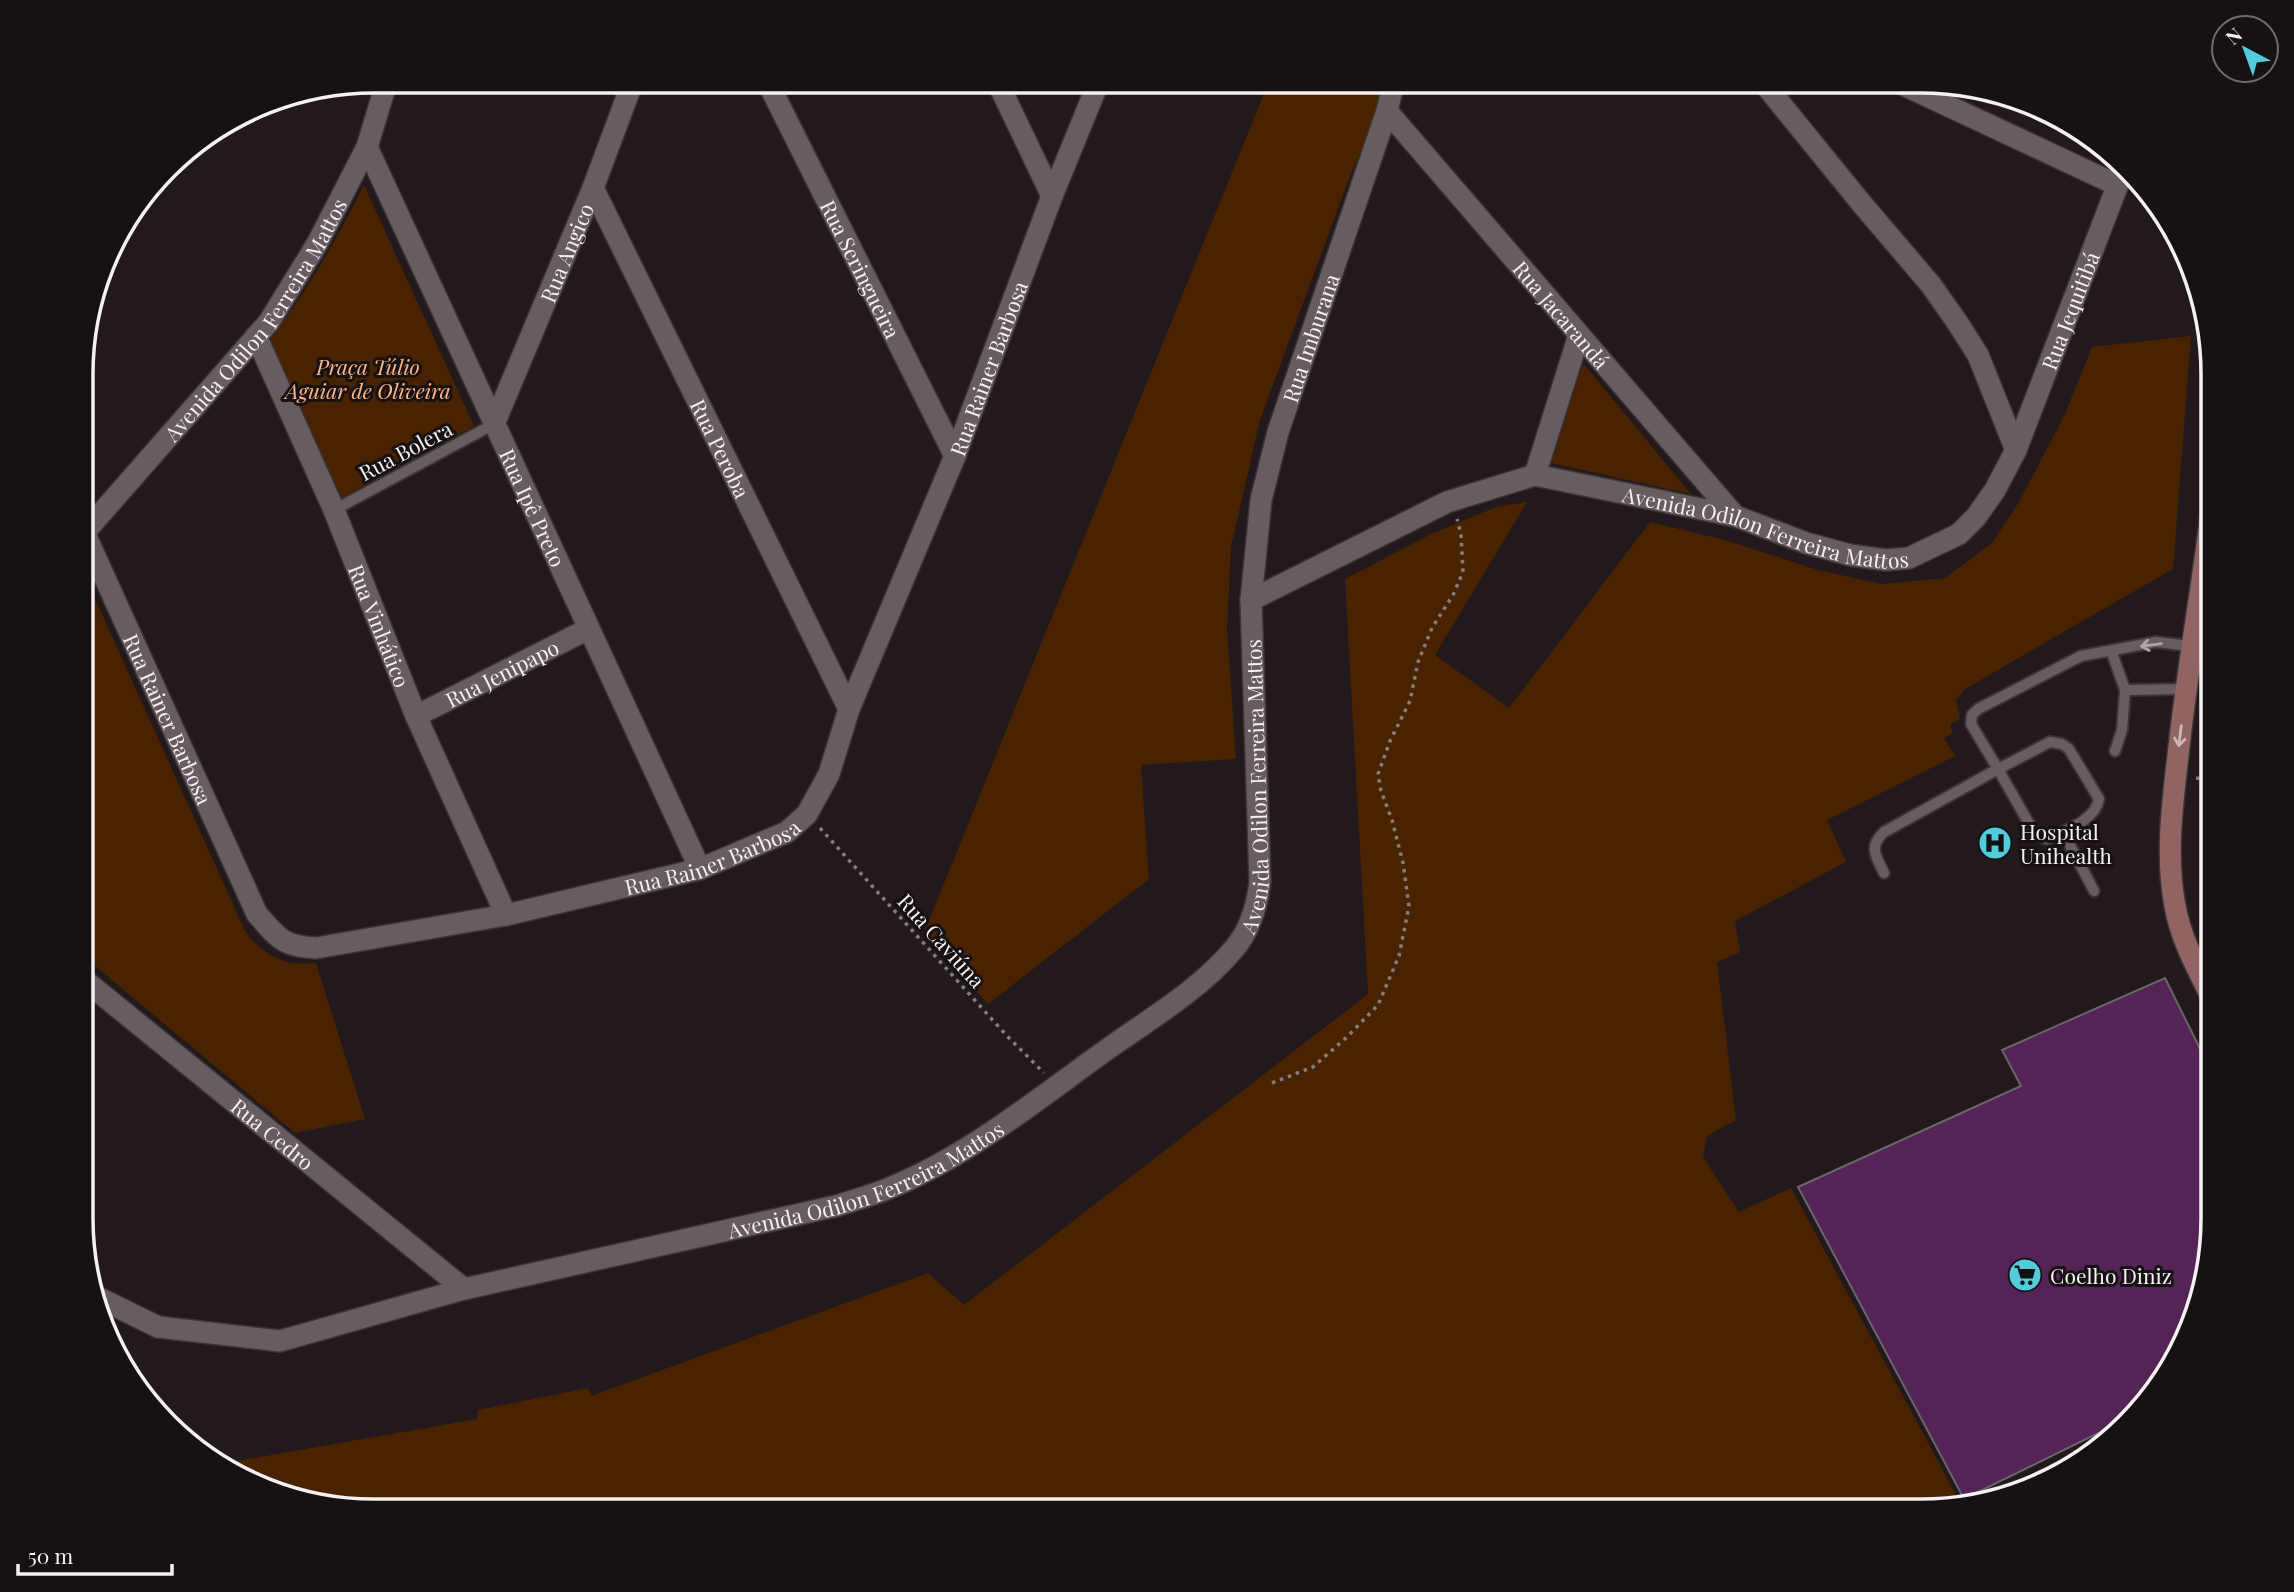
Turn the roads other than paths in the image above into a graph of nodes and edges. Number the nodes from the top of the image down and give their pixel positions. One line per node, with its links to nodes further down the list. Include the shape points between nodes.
1 (383, 93): 10 (street, Avenida Odilon Ferreira Mattos)
2 (629, 93): 12 (street, Rua Angico)
3 (773, 93): 18 (street, Rua Seringueira)
4 (1003, 93): 13 (street)
5 (1094, 93): 13 (street, Rua Rainer Barbosa)
6 (1391, 93): 9 (street, Rua Imburana)
7 (1772, 93): 17 (street, via 1957,321 1979,355)
8 (1923, 93): 11 (street)
9 (1387, 111): 14 (street, Rua Jacarandá); 25 (street, Rua Imburana, via 1278,432 1261,500)
10 (366, 147): 15 (street, Avenida Odilon Ferreira Mattos, via 296,281); 16 (street, Rua Ipê Preto)
11 (2120, 178): 17 (street, Rua Jequitibá)
12 (593, 188): 16 (street, Rua Angico); 31 (street, Rua Peroba)
13 (1052, 196): 18 (street, Rua Rainer Barbosa)
14 (1579, 335): 19 (street); 21 (street, Rua Jacarandá)
15 (256, 336): 20 (street, Rua Vinhático); 22 (street, Avenida Odilon Ferreira Mattos)
16 (494, 424): 20 (lane, Rua Bolera); 26 (street, Rua Ipê Preto)
17 (2016, 450): 21 (street, Avenida Odilon Ferreira Mattos, via 1976,517 1959,534 1909,558 1850,555)
18 (955, 456): 31 (street, Rua Rainer Barbosa)
19 (1535, 475): 21 (street, Avenida Odilon Ferreira Mattos); 25 (street, Avenida Odilon Ferreira Mattos, via 1447,502)
20 (334, 510): 32 (street, Rua Vinhático)
21 (1735, 516)
22 (93, 523)
23 (93, 553): 39 (street, Rua Rainer Barbosa, via 257,914 276,934 293,947 316,948)
24 (2201, 587): 27 (main road)
25 (1251, 600): 42 (street, Avenida Odilon Ferreira Mattos, via 1258,904 1234,949 1191,990 989,1134 891,1188 836,1206)
26 (588, 629): 32 (street, Rua Jenipapo); 36 (street, Rua Ipê Preto)
27 (2191, 646): 28 (lane, one-way to 28, via 2156,642); 29 (main road)
28 (2111, 650): 30 (lane); 34 (lane, via 2081,656 1972,715 1971,724)
29 (2185, 689): 30 (lane); 40 (main road, one-way to 40, via 2170,866 2175,908)
30 (2125, 690): 33 (lane, via 2122,730)
31 (849, 709): 36 (street, Rua Rainer Barbosa, via 829,774 807,814 787,832)
32 (416, 716): 39 (street, Rua Vinhático)
33 (2115, 751)
34 (1998, 769): 35 (lane, via 2035,834 2047,839); 35 (lane, via 2050,742 2069,749 2099,799 2092,815); 37 (lane, via 1875,840 1874,850)
35 (2063, 832): 38 (lane)
36 (700, 869): 39 (street, Rua Rainer Barbosa)
37 (1884, 873)
38 (2094, 891)
39 (506, 915)
40 (2201, 976)
41 (93, 987): 42 (street, Rua Cedro)
42 (464, 1289): 43 (street, Avenida Odilon Ferreira Mattos, via 280,1341 158,1326)
43 (106, 1301)

